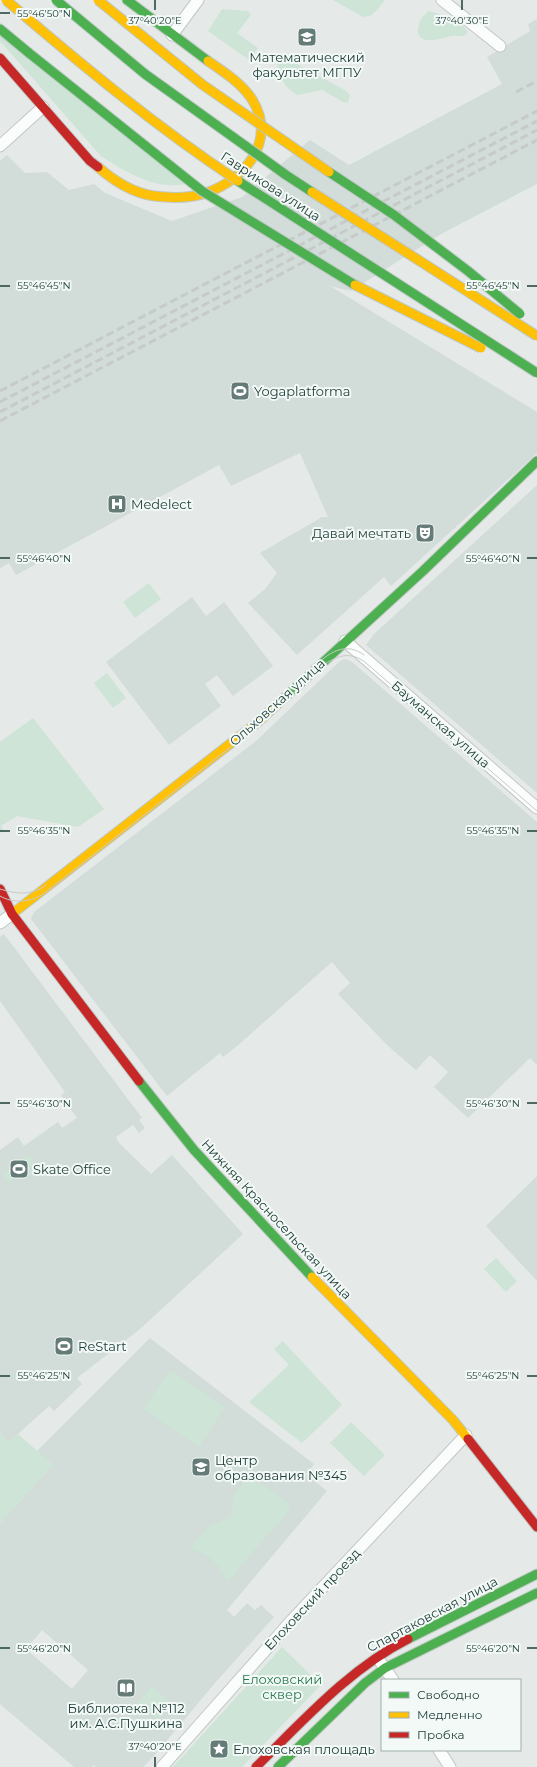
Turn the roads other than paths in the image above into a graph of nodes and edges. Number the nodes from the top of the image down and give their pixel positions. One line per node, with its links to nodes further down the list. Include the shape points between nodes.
1 (6, 0): 15 (main road, Гаврикова улица, bridge, via 128,102 178,140)
2 (56, 0): 14 (main road, Гаврикова улица, bridge, via 145,74 274,167)
3 (98, 0): 13 (main road, bridge, via 203,85 394,215)
4 (126, 0): 8 (main road)
5 (198, 0): 8 (street)
6 (442, 0): 9 (street)
7 (0, 29): 16 (main road, bridge, via 202,191 346,280)
8 (172, 35): 11 (main road, via 234,80 253,101 261,121 260,144 250,163 228,183 205,194 178,197 154,196 131,189 111,178 90,161)
9 (500, 46)
10 (0, 58): 11 (main road)
11 (43, 107): 12 (street)
12 (0, 146)
13 (537, 328)
14 (537, 336)
15 (537, 373)
16 (537, 377)
17 (537, 461): 18 (main road, Ольховская улица)
18 (346, 641): 19 (street, Бауманская улица); 22 (main road, Ольховская улица, via 244,734)
19 (537, 808)
20 (0, 888): 22 (main road, Нижняя Красносельская улица)
21 (0, 907): 22 (main road, Нижняя Красносельская улица)
22 (12, 914): 23 (street, Ольховская улица); 24 (main road, Нижняя Красносельская улица, via 194,1150 259,1222)
23 (0, 923)
24 (466, 1435): 25 (main road, Нижняя Красносельская улица); 32 (street, Елоховский проезд, via 292,1620)
25 (537, 1527)
26 (537, 1574): 28 (main road, Спартаковская улица)
27 (537, 1593): 29 (main road, Спартаковская улица)
28 (376, 1657): 29 (street); 33 (main road, Спартаковская улица, via 335,1690)
29 (385, 1668): 30 (street); 34 (main road, Спартаковская улица, via 365,1683)
30 (392, 1679)
31 (441, 1754): 35 (street)
32 (162, 1767)
33 (256, 1767)
34 (278, 1767)
35 (450, 1767)

